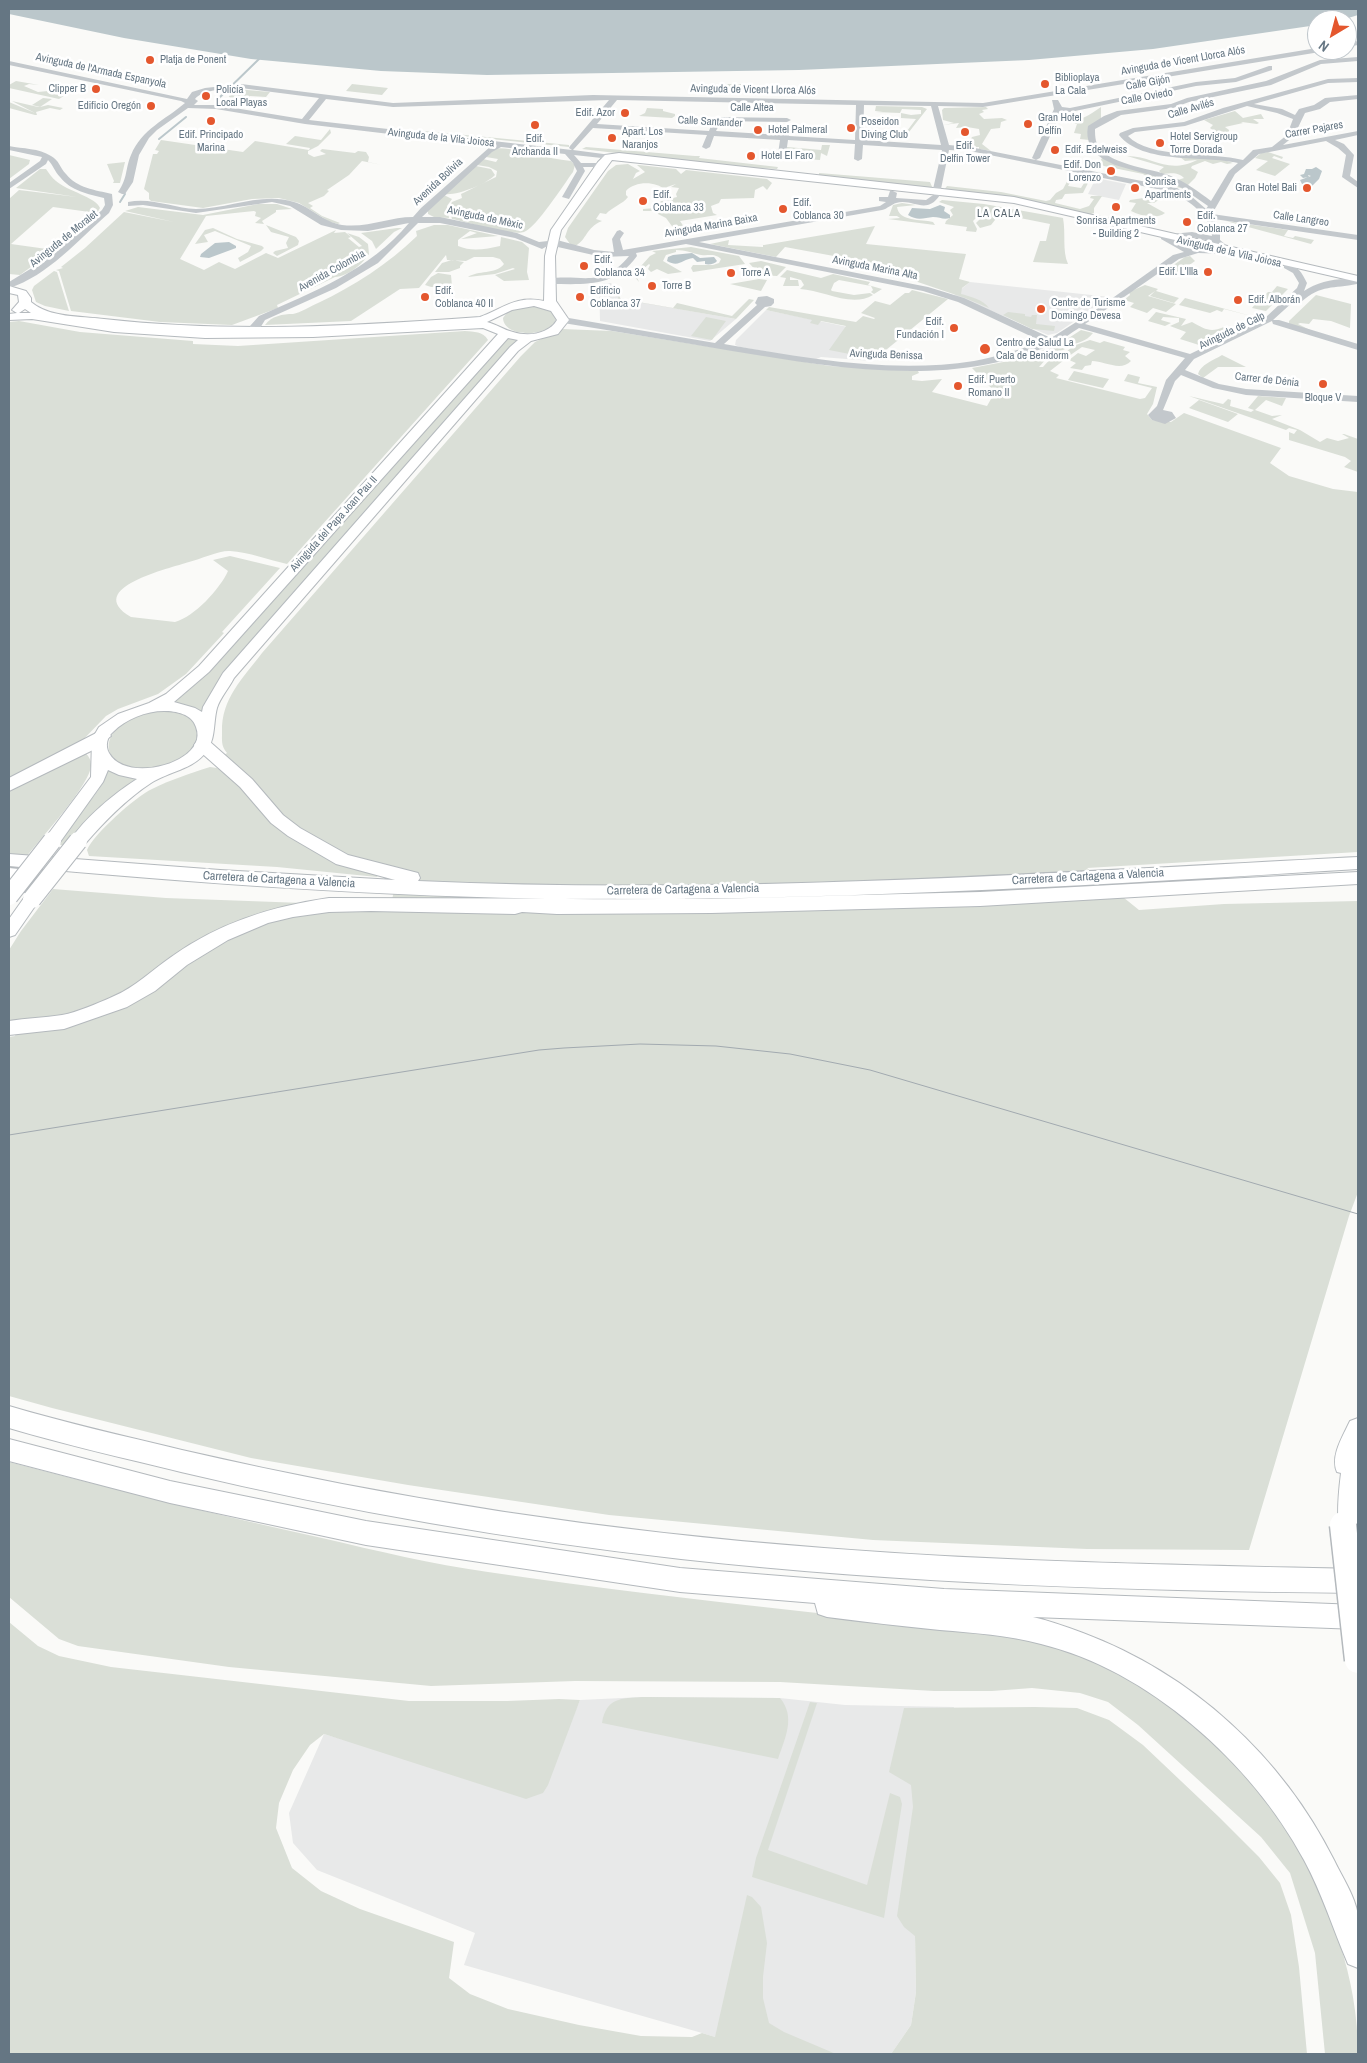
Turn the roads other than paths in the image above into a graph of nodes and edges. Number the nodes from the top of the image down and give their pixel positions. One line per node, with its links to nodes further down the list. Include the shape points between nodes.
1 (1307, 52): 6 (street, Avinguda de Vicent Llorca Alós)
2 (1358, 59): 54 (street, Calle Oviedo, via 1320,62 1268,83 1187,100 1173,106 1120,113 1091,128 1093,147 1102,155 1168,177)
3 (9, 63): 12 (street, Avinguda de l'Armada Espanyola, via 183,99)
4 (1270, 68): 16 (street, Calle Gijón, via 1236,80 1196,84 1070,110)
5 (1358, 80): 15 (street, Calle Avilés, via 1328,81)
6 (1041, 96): 14 (street, Avinguda de Vicent Llorca Alós, via 983,106); 16 (street, via 1053,100)
7 (324, 97): 9 (street, Avinguda de Vicent Llorca Alós, via 393,105); 12 (street, Avinguda de Vicent Llorca Alós, via 235,86 199,92 191,99); 21 (street)
8 (1358, 97): 17 (street, via 1328,100 1302,111)
9 (615, 98): 10 (street, Avinguda de Vicent Llorca Alós); 22 (street)
10 (723, 100): 11 (street, Avinguda de Vicent Llorca Alós); 19 (street)
11 (789, 102): 13 (street, Avinguda de Vicent Llorca Alós); 20 (street)
12 (193, 104): 18 (street, Avinguda de l'Armada Espanyola); 48 (street, Avinguda de Vicent Llorca Alós, via 154,128 146,137 135,155 129,182)
13 (860, 104): 14 (street, Avinguda de Vicent Llorca Alós); 28 (street)
14 (934, 105): 33 (street)
15 (1246, 106): 17 (street); 41 (street, Calle Avilés, via 1177,126 1133,130 1123,135 1136,145 1171,155)
16 (1058, 109): 38 (street)
17 (1298, 116): 34 (street, via 1290,136)
18 (271, 117): 21 (street, Avinguda de la Vila Joiosa)
19 (717, 119): 20 (street, Calle Altea); 24 (street)
20 (787, 120): 26 (street)
21 (305, 122): 23 (street, Avinguda de la Vila Joiosa)
22 (592, 126): 24 (street, Calle Santander); 30 (street)
23 (409, 133): 29 (street, Avinguda de la Vila Joiosa); 30 (street, Avinguda de la Vila Joiosa, via 426,128)
24 (711, 133): 26 (street, Calle Santander); 31 (street)
25 (1358, 133): 27 (street, Carrer Pajares)
26 (785, 138): 28 (street, Calle Santander); 35 (street)
27 (1328, 138): 34 (street, Carrer Pajares); 47 (street, via 1350,155 1346,177)
28 (860, 142): 33 (street, Calle Santander); 39 (street)
29 (500, 144): 37 (street, Avinguda de la Vila Joiosa); 56 (street, Avenida Bolivia, via 489,150)
30 (576, 147): 42 (street); 51 (street, via 569,155 577,162 580,171)
31 (706, 147)
32 (9, 148): 36 (street)
33 (946, 148): 40 (street, Calle Santander); 50 (street, via 934,200 927,203)
34 (1274, 148): 41 (street, via 1256,152)
35 (782, 154)
36 (46, 156): 46 (street, via 43,162); 52 (street, Avinguda de Mèxic, via 67,180)
37 (611, 156): 43 (main road); 50 (main road, Avinguda de la Vila Joiosa, via 866,186)
38 (1036, 158): 40 (street); 44 (street)
39 (858, 159)
40 (1027, 160): 44 (street, Calle Santander)
41 (1245, 161): 54 (street, via 1232,173)
42 (582, 165): 43 (street); 45 (street)
43 (601, 165): 45 (main road); 49 (main road)
44 (1057, 168): 55 (street, via 1174,190 1189,198)
45 (587, 175): 49 (street); 51 (main road)
46 (9, 186)
47 (1358, 186)
48 (131, 192): 52 (street); 53 (street, Avinguda de Moralet, via 140,198)
49 (580, 192): 61 (main road)
50 (888, 192): 59 (main road, Avinguda de la Vila Joiosa, via 912,190 1011,202); 59 (main road, Avinguda de la Vila Joiosa, via 904,187 1014,200); 62 (street, Avinguda Marina Baixa, via 887,206)
51 (566, 197): 61 (main road)
52 (109, 199): 53 (street, Avinguda de Mèxic); 73 (street, Avinguda de Moralet, via 106,210 52,258)
53 (122, 206): 56 (street, Avinguda de Mèxic, via 143,203 196,212 272,200 293,204 324,223 353,229); 75 (street, Avinguda de Moralet, via 83,241 29,281 22,289)
54 (1213, 206): 55 (street)
55 (1204, 214): 58 (street, via 1207,231); 60 (street, Calle Langreo); 64 (street, via 1214,222 1217,234)
56 (416, 219): 61 (street, Avinguda de Mèxic, via 451,221); 84 (street, Avenida Colombia, via 375,260 333,286 262,318)
57 (620, 233): 68 (street, via 616,239)
58 (1199, 235): 59 (street, Avinguda de la Vila Joiosa); 63 (street); 64 (street, Avinguda de la Vila Joiosa)
59 (1168, 236): 63 (main road, Avinguda de la Vila Joiosa)
60 (1355, 237)
61 (546, 241): 68 (street, Avinguda Marina Baixa, via 561,249 597,254); 71 (main road); 76 (main road, via 540,291)
62 (686, 242): 65 (street, Avinguda Marina Baixa); 86 (street, Avinguda Marina Alta, via 925,289 961,300)
63 (1185, 243): 64 (main road, Avinguda de la Vila Joiosa); 66 (street); 69 (street)
64 (1211, 244): 66 (street); 67 (main road, Avinguda de la Vila Joiosa)
65 (631, 251): 68 (street, Avinguda Marina Baixa); 71 (street, via 630,261 610,278)
66 (1194, 251): 67 (street); 69 (street)
67 (1228, 251): 70 (main road, Avinguda de la Vila Joiosa); 72 (main road, Avinguda de la Vila Joiosa)
68 (619, 253)
69 (1176, 257): 83 (street, Avinguda Benissa)
70 (1287, 266): 72 (main road, Avinguda de la Vila Joiosa); 89 (street, Avinguda de Calp, via 1301,276 1302,286 1270,318)
71 (550, 281): 78 (main road)
72 (1357, 281): 81 (street, Avinguda de Calp, via 1312,288)
73 (9, 285)
74 (9, 289): 75 (main road)
75 (23, 298): 79 (main road, via 21,308); 84 (main road, via 30,308 44,314 118,325)
76 (522, 303): 78 (main road); 82 (main road, via 506,308)
77 (763, 304): 87 (street)
78 (552, 307): 80 (main road, via 559,311)
79 (9, 316): 82 (main road, via 32,316 123,330 206,335 313,334)
80 (563, 320): 85 (main road, via 549,334); 87 (street, Avinguda Benissa)
81 (1276, 322): 88 (street); 90 (street, Avinguda de Calp, via 1207,354)
82 (499, 325): 84 (main road, via 480,320); 85 (main road); 92 (main road, Avinguda del Papa Joan Pau II, via 502,338 204,669 172,697)
83 (1078, 325): 86 (street, Avinguda Benissa); 89 (street, Avinguda de Calp)
84 (254, 331)
85 (529, 337): 93 (main road, Avinguda del Papa Joan Pau II, via 510,354 228,676 210,707)
86 (1051, 342): 87 (street, Avinguda Benissa, via 992,360 925,368 824,364)
87 (718, 345)
88 (1358, 347)
89 (1191, 357): 90 (street, Avinguda de Calp)
90 (1182, 371): 90 (street, Avinguda de Calp, via 1169,414 1171,418 1162,421 1154,414 1158,412 1171,380); 91 (street, Carrer de Dénia, via 1216,386 1246,392)
91 (1358, 400)
92 (154, 706): 93 (main road, Avinguda del Papa Joan Pau II, via 187,710 201,719); 94 (main road, Avinguda del Papa Joan Pau II, via 122,716 110,725)
93 (204, 736): 95 (main road, via 197,754); 102 (highway, via 277,819 342,860 410,878)
94 (101, 744): 95 (main road, via 106,760 115,768 144,774); 96 (highway, via 87,746); 104 (main road, bridge, via 98,778)
95 (160, 772): 106 (main road, bridge, via 119,800 78,841)
96 (9, 785)
97 (9, 860): 102 (highway, Carretera de Cartagena a Valencia, via 212,877 429,888 574,892)
98 (1358, 863): 102 (highway, Carretera de Cartagena a Valencia, via 916,886)
99 (9, 874): 105 (highway, Carretera de Cartagena a Valencia, via 205,890)
100 (1358, 878): 103 (highway, Carretera de Cartagena a Valencia)
101 (1358, 887): 103 (highway, via 1201,895)
102 (712, 890)
103 (1130, 892): 105 (highway, Carretera de Cartagena a Valencia, via 779,904)
104 (9, 896)
105 (557, 907): 107 (highway, via 371,904 293,910 221,935 120,1002 64,1022)
106 (9, 931)
107 (9, 1028)
108 (9, 1417): 115 (highway, via 135,1450 372,1502 626,1540 750,1554 974,1569)
109 (1358, 1428): 112 (highway, via 1345,1468 1341,1497)
110 (9, 1450): 113 (highway, via 170,1492)
111 (1358, 1452): 112 (highway)
112 (1347, 1525): 114 (highway); 117 (highway, bridge)
113 (366, 1533): 116 (highway, via 680,1580 944,1601); 118 (highway, via 462,1556 567,1574 1015,1626 1051,1634 1097,1651 1145,1676 1183,1701 1225,1736 1271,1784 1321,1862)
114 (1358, 1577)
115 (1358, 1581)
116 (1358, 1617)
117 (1358, 1660)
118 (1358, 1954)

